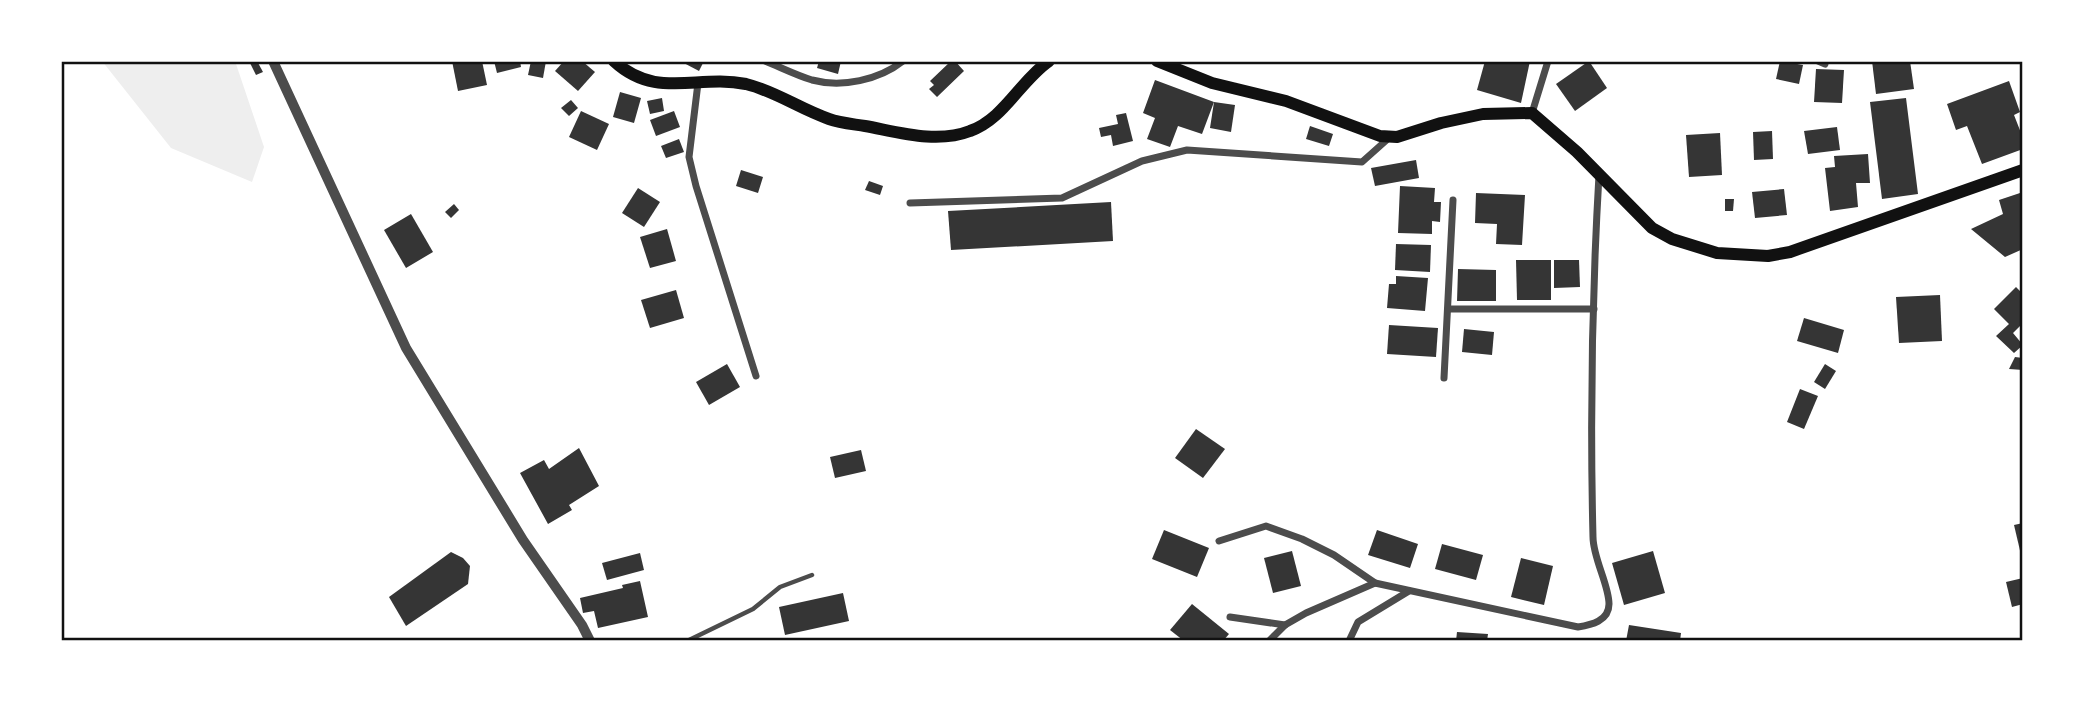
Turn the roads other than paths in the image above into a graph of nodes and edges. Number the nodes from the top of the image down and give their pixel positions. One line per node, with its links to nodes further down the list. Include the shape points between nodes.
1 (273, 61): 25 (street, via 406,348)
2 (614, 61): 8 (main road, via 652,83)
3 (765, 61): 4 (street, via 814,80 856,82 890,71)
4 (903, 61)
5 (1049, 61): 8 (main road, via 992,120 952,136 925,136 832,120 762,88)
6 (1157, 61): 10 (main road, via 1212,83 1286,101)
7 (1548, 61): 9 (street)
8 (698, 83): 17 (street, via 689,157)
9 (1532, 113): 10 (main road, via 1483,114); 12 (main road)
10 (1391, 137): 14 (street, via 1362,162 1187,150 1142,161 1062,198)
11 (2023, 170): 12 (main road, via 1768,256 1717,253 1672,239 1652,228)
12 (1600, 174): 16 (street)
13 (1453, 200): 15 (street)
14 (910, 202)
15 (1448, 309): 16 (street); 18 (street)
16 (1594, 309): 22 (street, via 1593,541 1609,605 1605,616 1595,624 1578,627)
17 (756, 376)
18 (1444, 378)
19 (1219, 541): 21 (street, via 1266,526 1334,555)
20 (812, 575): 26 (lane, via 780,587 753,609)
21 (1375, 583): 22 (street); 24 (street)
22 (1410, 590): 28 (street, via 1358,622)
23 (1230, 617): 24 (street)
24 (1284, 625): 27 (street)
25 (590, 641)
26 (687, 641)
27 (1269, 641)
28 (1349, 641)

